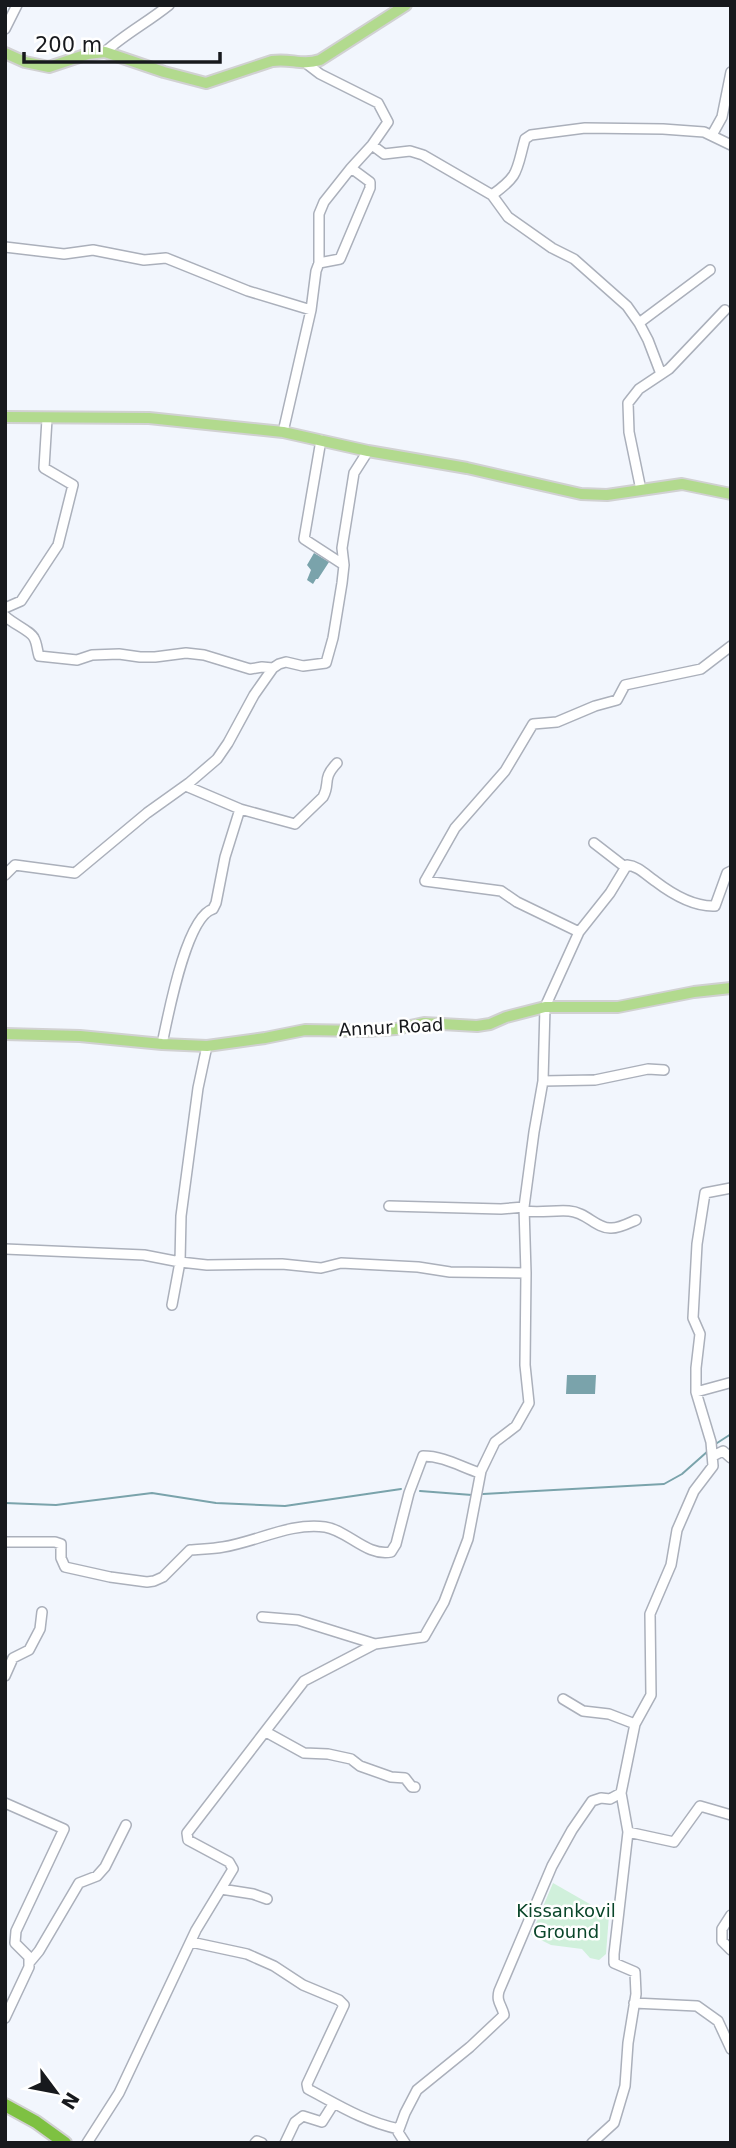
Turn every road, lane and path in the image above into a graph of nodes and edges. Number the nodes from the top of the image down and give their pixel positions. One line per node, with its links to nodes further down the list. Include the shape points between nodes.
1 (17, 5): 4 (street)
2 (169, 5): 5 (street)
3 (406, 5): 7 (main road)
4 (5, 29)
5 (105, 52): 6 (main road, via 49,67); 7 (main road, via 206,83 272,61)
6 (5, 53)
7 (307, 64): 10 (street, via 378,103 388,122)
8 (731, 72): 9 (street, via 722,117)
9 (712, 135): 11 (street); 13 (street, via 615,127 531,135 525,139 516,174)
10 (372, 145): 12 (street); 13 (street, via 384,154 410,151 424,155)
11 (731, 145)
12 (351, 168): 15 (street, via 319,214); 15 (street, via 370,182 369,188 340,259)
13 (492, 195): 19 (street, via 508,217 574,259 627,306)
14 (5, 247): 17 (street, via 166,258)
15 (319, 263): 17 (street)
16 (710, 270): 19 (street)
17 (311, 310): 23 (street)
18 (725, 310): 20 (street)
19 (639, 323): 20 (street)
20 (661, 374): 26 (street, via 639,388 628,403)
21 (5, 417): 22 (main road)
22 (47, 419): 23 (main road, via 149,418); 29 (street, via 44,468 73,485 58,545 21,601)
23 (283, 432): 24 (main road)
24 (321, 440): 25 (main road); 28 (street, via 304,539)
25 (368, 451): 26 (main road, via 581,494); 28 (street, via 354,473 342,548)
26 (641, 490): 27 (main road, via 682,484)
27 (731, 494)
28 (344, 565): 32 (street, via 326,663 286,663)
29 (5, 608)
30 (5, 616): 32 (street, via 35,639 39,656 77,660 92,655 186,653 250,669)
31 (731, 646): 40 (street, via 701,669 625,685 617,700 557,722 533,724 505,771 455,828 425,881 501,891)
32 (273, 668): 34 (street, via 217,759)
33 (337, 763): 35 (street, via 326,778 323,797 295,824)
34 (186, 786): 35 (street); 39 (street, via 75,873 15,864)
35 (240, 808): 44 (street, via 216,903 201,915 189,937)
36 (594, 843): 37 (street)
37 (625, 867): 38 (street, via 635,866 670,893 711,906); 40 (street)
38 (731, 871)
39 (5, 875)
40 (579, 932): 42 (street)
41 (731, 988): 42 (main road, Annur Road, via 618,1007)
42 (545, 1007): 45 (main road, Annur Road, via 477,1026 424,1023 365,1031 305,1030); 47 (street)
43 (5, 1034): 44 (main road, Annur Road)
44 (162, 1044): 45 (main road, Annur Road)
45 (207, 1046): 53 (street, via 181,1216)
46 (664, 1070): 47 (street, via 595,1080)
47 (543, 1081): 50 (street)
48 (731, 1188): 57 (street, via 705,1193 693,1318 701,1334)
49 (389, 1206): 50 (street)
50 (524, 1209): 51 (street, via 569,1210 611,1228); 54 (street)
51 (636, 1220)
52 (5, 1248): 53 (street, via 144,1255)
53 (180, 1262): 54 (street, via 321,1268 341,1263); 55 (street)
54 (526, 1273): 60 (street, via 524,1365 529,1403 516,1426 495,1442)
55 (172, 1305)
56 (729, 1383): 57 (street)
57 (696, 1392): 58 (street)
58 (712, 1450): 59 (street); 67 (street, via 713,1466 694,1491 677,1530 671,1565 650,1614 651,1695)
59 (731, 1458)
60 (480, 1473): 61 (street, via 434,1456 423,1457 396,1544 385,1553 333,1529 309,1527 190,1550 163,1577 147,1582 65,1567 61,1545 55,1542); 64 (street, via 468,1539 429,1630 424,1637)
61 (5, 1542)
62 (42, 1612): 65 (street, via 40,1629 29,1650 12,1658)
63 (262, 1617): 64 (street, via 298,1620)
64 (374, 1644): 68 (street, via 304,1681)
65 (5, 1676)
66 (562, 1699): 67 (street, via 583,1711)
67 (635, 1724): 70 (street)
68 (266, 1732): 69 (street, via 304,1753 351,1759 391,1777 405,1778); 75 (street, via 186,1836 229,1862 233,1869)
69 (415, 1787)
70 (621, 1793): 74 (street); 86 (street, via 592,1801 552,1866 497,1997 504,2015 416,2090)
71 (5, 1802): 80 (street, via 64,1829 16,1931 15,1943)
72 (731, 1815): 74 (street, via 700,1806 674,1842)
73 (126, 1825): 80 (street, via 105,1867 79,1883)
74 (628, 1832): 81 (street, via 614,1963 635,1972)
75 (221, 1889): 76 (street); 78 (street)
76 (267, 1899)
77 (731, 1915): 79 (street, via 722,1929 722,1941)
78 (191, 1941): 84 (street, via 247,1954 344,2005 307,2084 308,2089); 88 (street, via 119,2094)
79 (731, 1950)
80 (29, 1963): 82 (street)
81 (634, 2003): 83 (street, via 696,2006 718,2021); 93 (street, via 625,2086 614,2123)
82 (5, 2018)
83 (731, 2049)
84 (334, 2103): 86 (street, via 373,2123); 91 (street, via 322,2122 303,2116 295,2122)
85 (5, 2105): 87 (highway)
86 (399, 2129): 92 (street)
87 (65, 2143)
88 (87, 2143)
89 (255, 2143): 90 (street)
90 (262, 2143)
91 (285, 2143)
92 (405, 2143)
93 (592, 2143)

